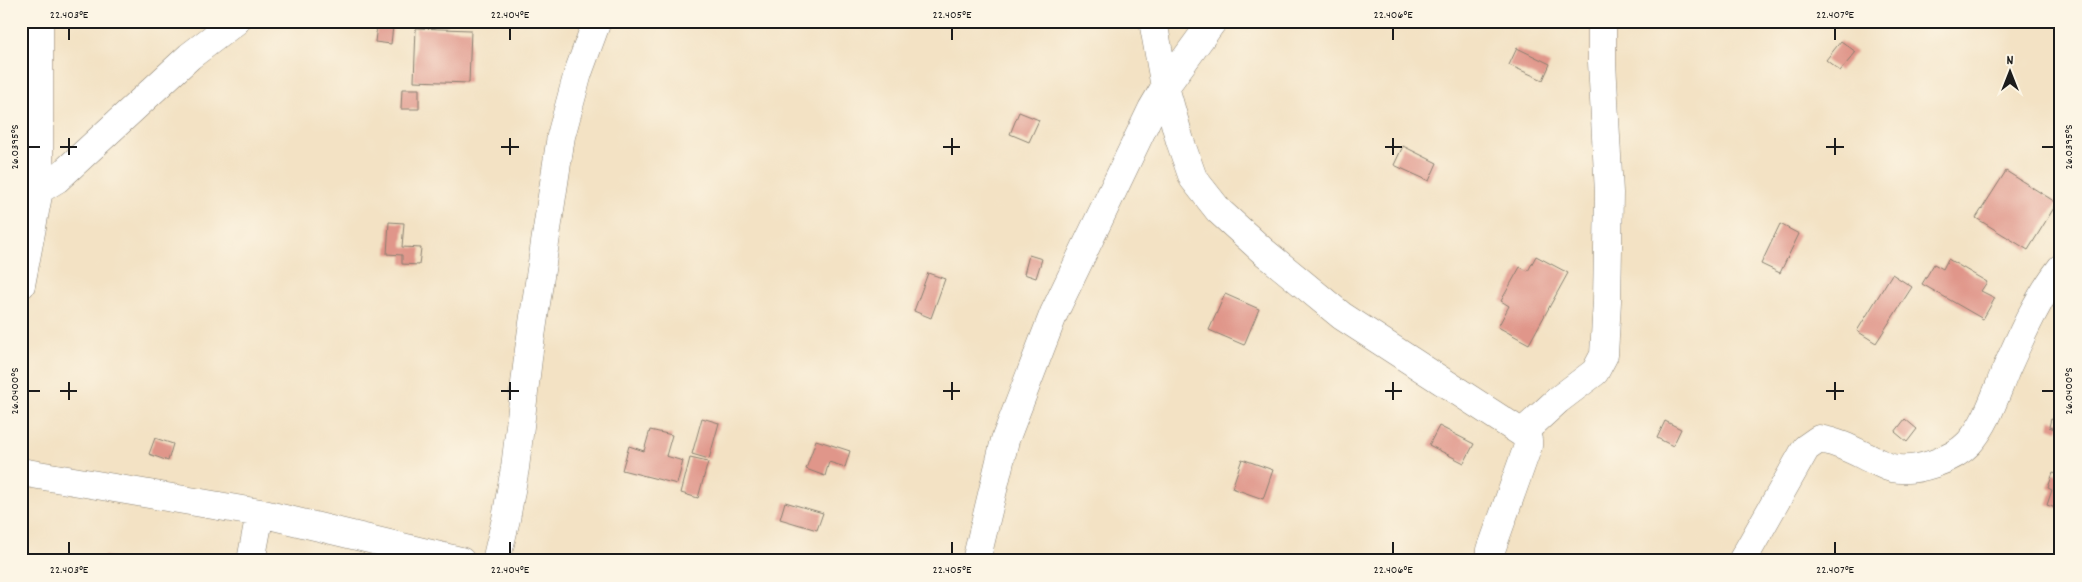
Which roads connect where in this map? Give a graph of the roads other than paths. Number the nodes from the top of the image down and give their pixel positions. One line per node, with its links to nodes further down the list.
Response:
1 (39, 21): 8 (street)
2 (236, 21): 8 (street)
3 (597, 21): 16 (street)
4 (1153, 21): 7 (street)
5 (1213, 21): 7 (street)
6 (1602, 21): 11 (street)
7 (1164, 87): 11 (street); 17 (street)
8 (30, 191): 10 (street)
9 (2061, 268): 19 (street)
10 (21, 286)
11 (1522, 433): 18 (street)
12 (21, 472): 13 (street)
13 (260, 513): 14 (street); 15 (street)
14 (250, 561)
15 (461, 561)
16 (496, 561)
17 (976, 561)
18 (1491, 561)
19 (1742, 561)

